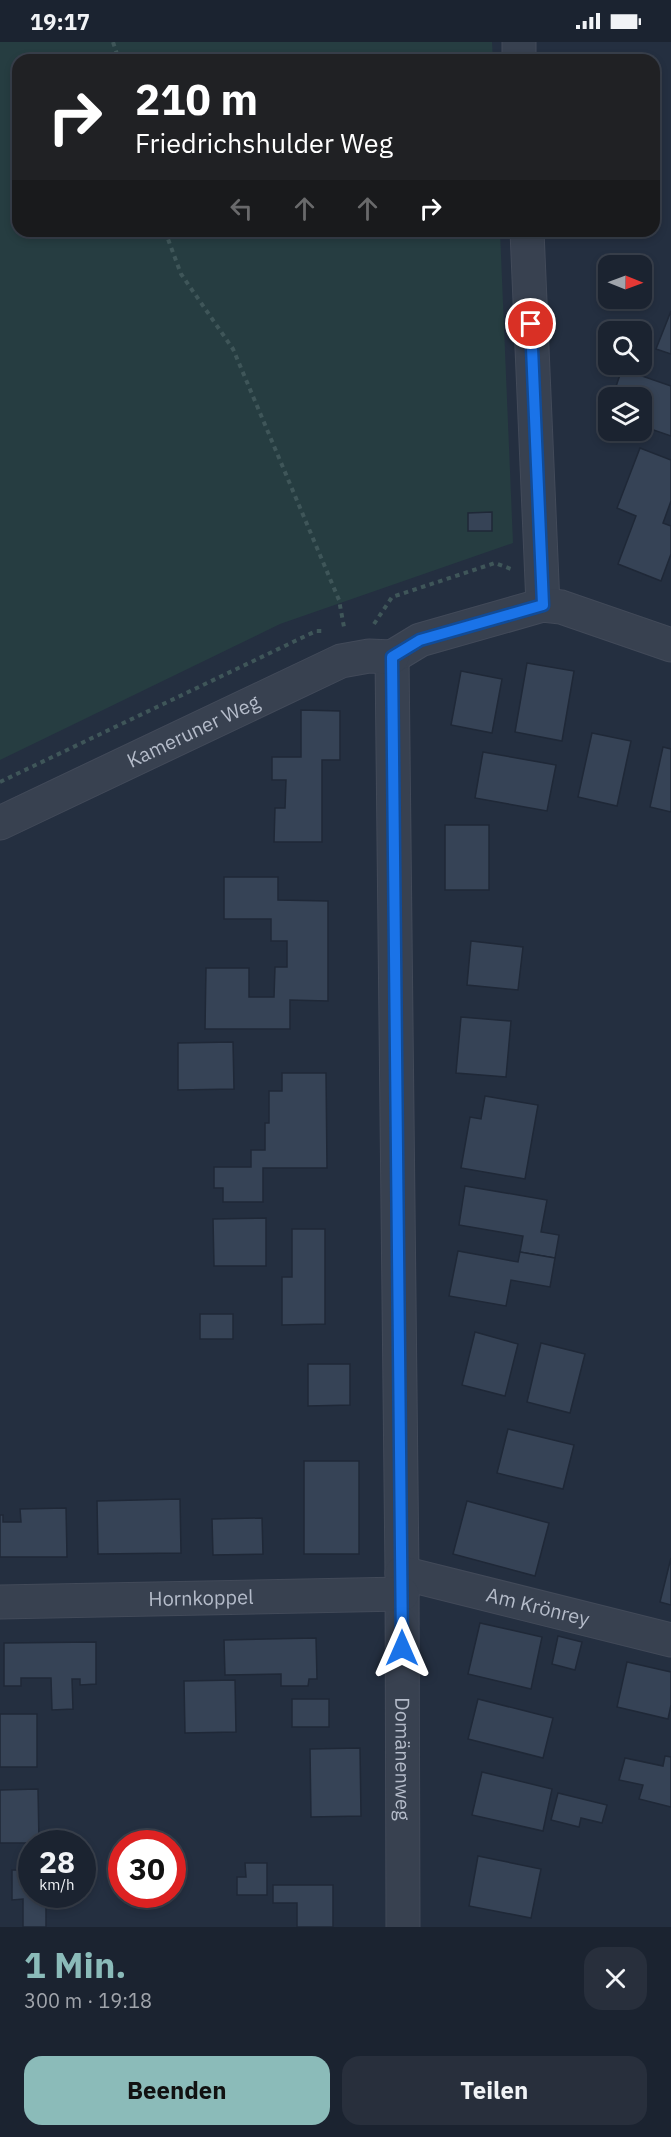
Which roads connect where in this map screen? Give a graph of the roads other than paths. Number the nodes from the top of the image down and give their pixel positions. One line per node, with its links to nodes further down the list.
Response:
1 (527, 237): 2 (street)
2 (543, 605): 3 (street); 4 (street)
3 (671, 645)
4 (392, 657): 5 (street, Kameruner Weg); 6 (street, Domänenweg)
5 (0, 823)
6 (402, 1584): 7 (street, Hornkoppel); 8 (street, Am Krönrey); 9 (street, Domänenweg)
7 (0, 1602)
8 (671, 1640)
9 (402, 1927)

